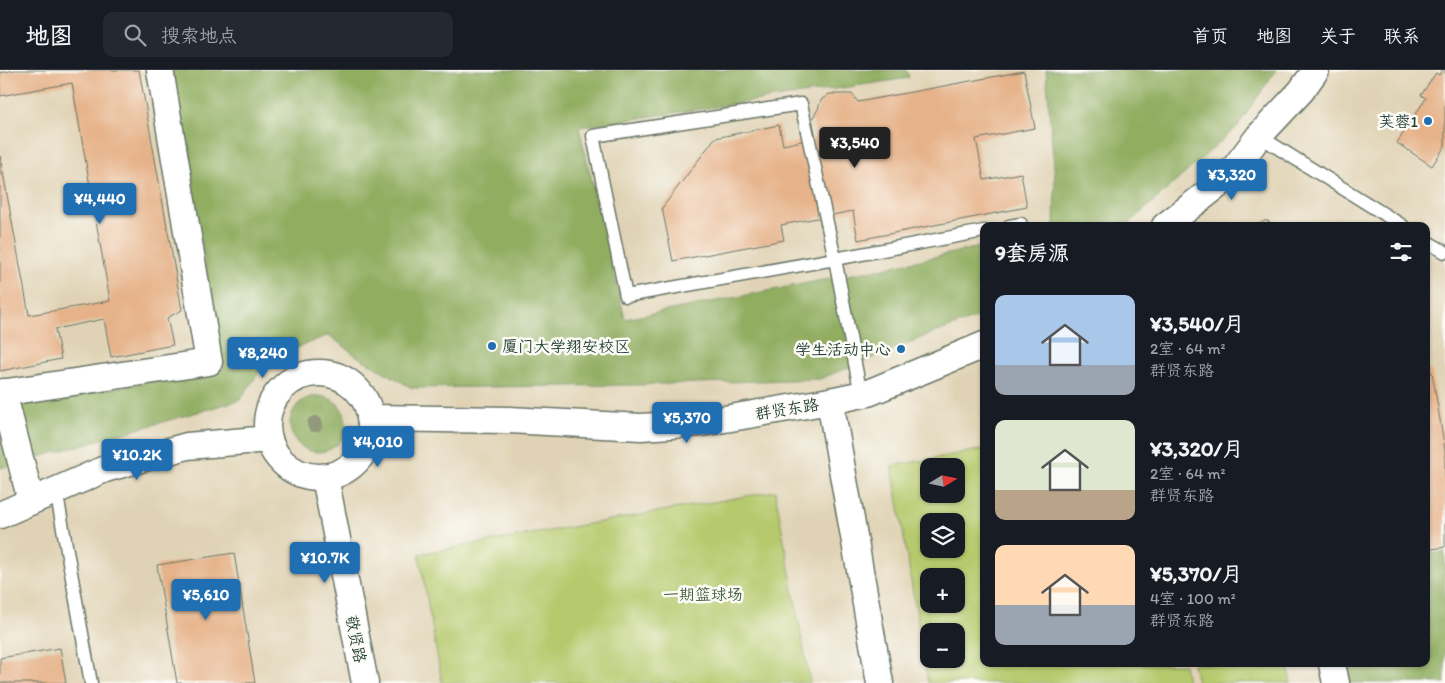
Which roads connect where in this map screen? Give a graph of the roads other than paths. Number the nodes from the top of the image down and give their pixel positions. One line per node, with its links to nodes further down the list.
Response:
1 (160, 70): 11 (street)
2 (1316, 70): 3 (street)
3 (1259, 136): 4 (street); 5 (lane)
4 (1170, 222)
5 (1397, 222)
6 (980, 232): 9 (lane)
7 (1430, 243): 8 (lane)
8 (1445, 252)
9 (836, 259): 9 (lane); 12 (lane)
10 (980, 347): 12 (street, 群贤东路)
11 (2, 393): 18 (street)
12 (860, 394): 13 (street, 群贤东路)
13 (830, 401): 14 (street, 群贤东路); 23 (street)
14 (370, 418): 15 (street); 16 (street)
15 (269, 439): 16 (street); 17 (street)
16 (325, 477): 22 (street, 敬贤路)
17 (56, 490): 18 (street); 21 (lane)
18 (31, 501): 19 (street)
19 (0, 515)
20 (1333, 667): 24 (street)
21 (91, 683)
22 (365, 683)
23 (880, 683)
24 (1336, 683)

